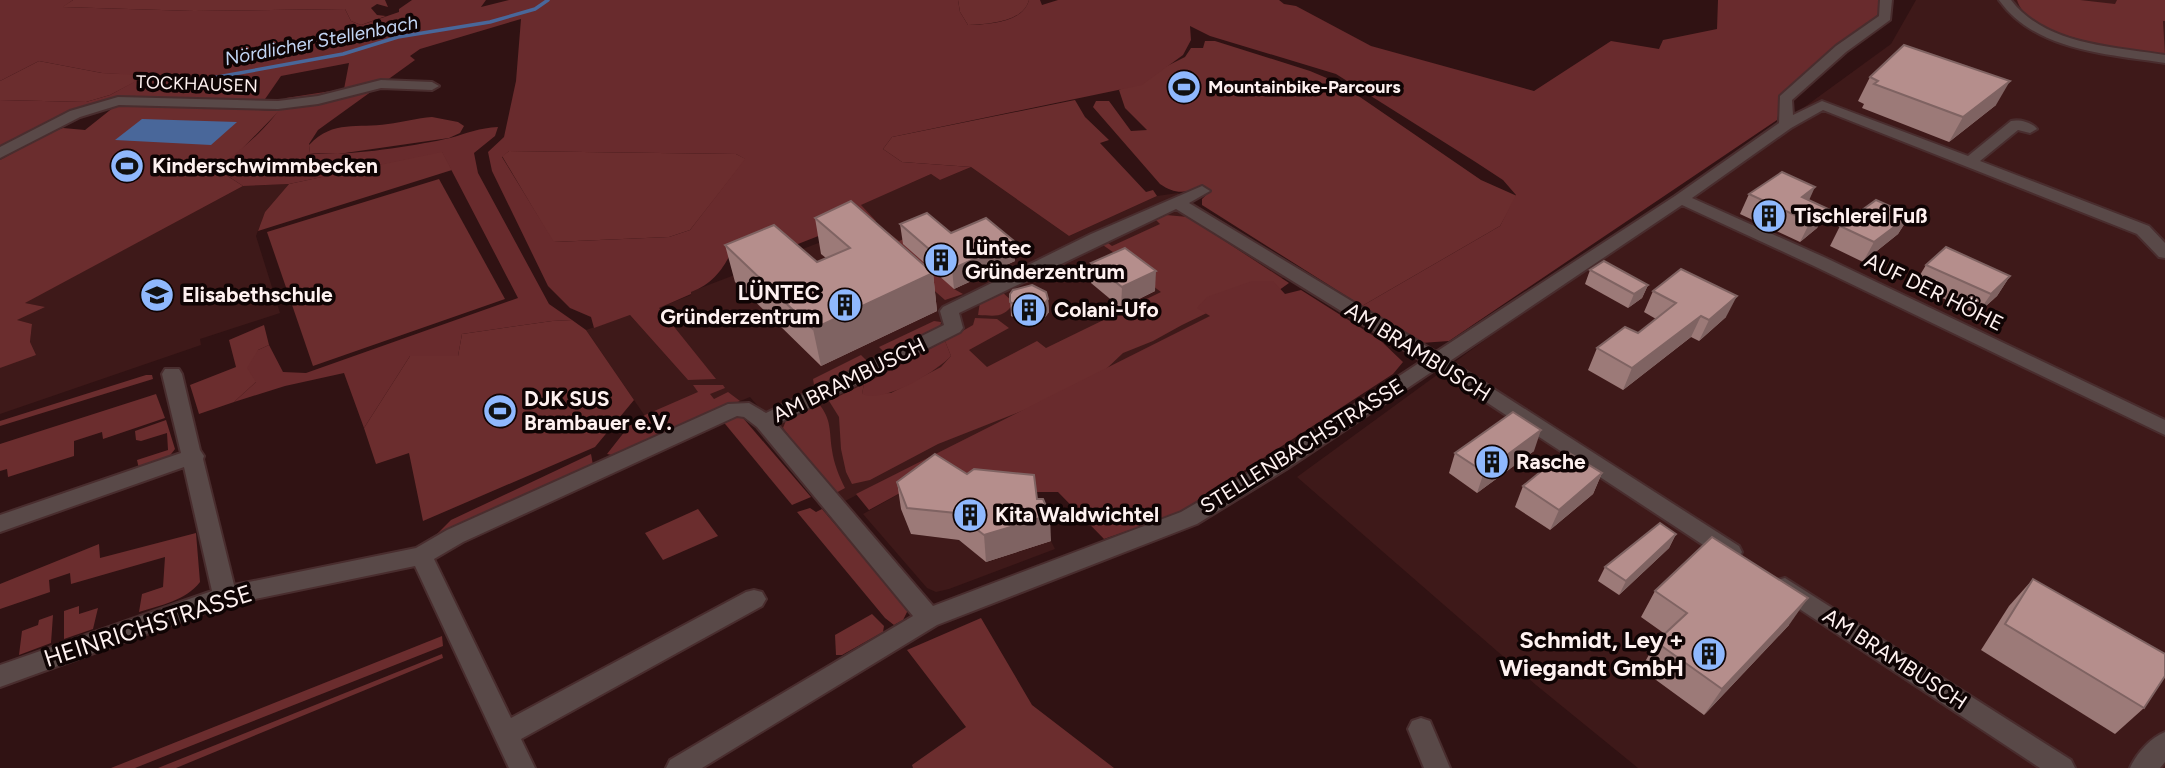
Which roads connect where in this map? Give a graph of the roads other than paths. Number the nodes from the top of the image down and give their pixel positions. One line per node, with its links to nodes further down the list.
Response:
1 (1886, 0): 5 (street)
2 (2005, 0): 3 (street)
3 (2165, 59)
4 (432, 86): 6 (street, TOCKHAUSEN)
5 (1786, 125): 9 (street, STELLENBACHSTRASSE); 11 (street, STELLENBACHSTRASSE)
6 (47, 128): 8 (street)
7 (2030, 129): 9 (street)
8 (0, 153)
9 (1969, 163): 13 (street, STELLENBACHSTRASSE)
10 (1202, 191): 12 (street)
11 (1681, 199): 16 (street, STELLENBACHSTRASSE); 19 (street, AUF DER HÖHE)
12 (1178, 202): 16 (street, AM BRAMBUSCH); 18 (street, AM BRAMBUSCH)
13 (2143, 230): 14 (street, STELLENBACHSTRASSE); 15 (street, STELLENBACHSTRASSE)
14 (2165, 239)
15 (2165, 253)
16 (1437, 361): 25 (street, STELLENBACHSTRASSE); 33 (street, AM BRAMBUSCH)
17 (172, 374): 20 (street)
18 (764, 422): 22 (street, HEINRICHSTRASSE); 25 (street)
19 (2165, 428)
20 (194, 456): 21 (street); 23 (street)
21 (0, 524)
22 (421, 556): 23 (street, HEINRICHSTRASSE); 28 (street)
23 (225, 596): 26 (street, HEINRICHSTRASSE)
24 (754, 599): 28 (street)
25 (929, 618): 31 (street, STELLENBACHSTRASSE)
26 (0, 676)
27 (1420, 729): 32 (street)
28 (506, 734): 30 (street)
29 (2165, 744): 34 (street)
30 (522, 768)
31 (679, 768)
32 (1437, 768)
33 (2062, 768)
34 (2143, 768)

